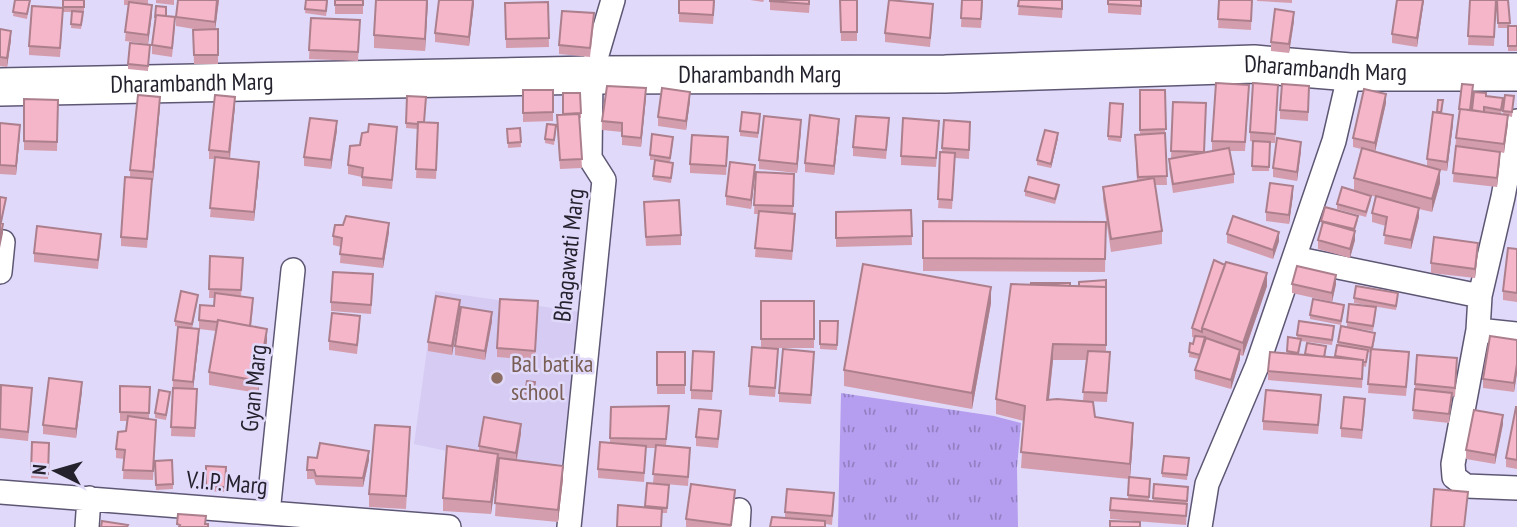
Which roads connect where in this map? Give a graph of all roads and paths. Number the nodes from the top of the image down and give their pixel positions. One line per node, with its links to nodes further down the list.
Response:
1 (613, 0): 4 (street, Bhagawati Marg)
2 (1350, 72): 3 (main road, Dharambandh Marg); 4 (main road, Dharambandh Marg); 9 (street)
3 (1517, 72)
4 (591, 75): 5 (main road, Dharambandh Marg); 21 (street, Bhagawati Marg)
5 (0, 87)
6 (1517, 121): 7 (street)
7 (1510, 197): 12 (street)
8 (3, 242): 11 (street)
9 (1294, 258): 12 (street); 22 (street)
10 (293, 270): 18 (street, Gyan Marg)
11 (0, 272)
12 (1480, 296): 13 (street)
13 (1478, 330): 14 (street); 15 (street)
14 (1517, 334)
15 (1517, 488)
16 (0, 492): 17 (street, V.I.P. Marg)
17 (89, 498): 18 (street, V.I.P. Marg); 19 (street)
18 (268, 513): 20 (street, V.I.P. Marg)
19 (87, 527)
20 (449, 527)
21 (569, 527)
22 (1200, 527)

